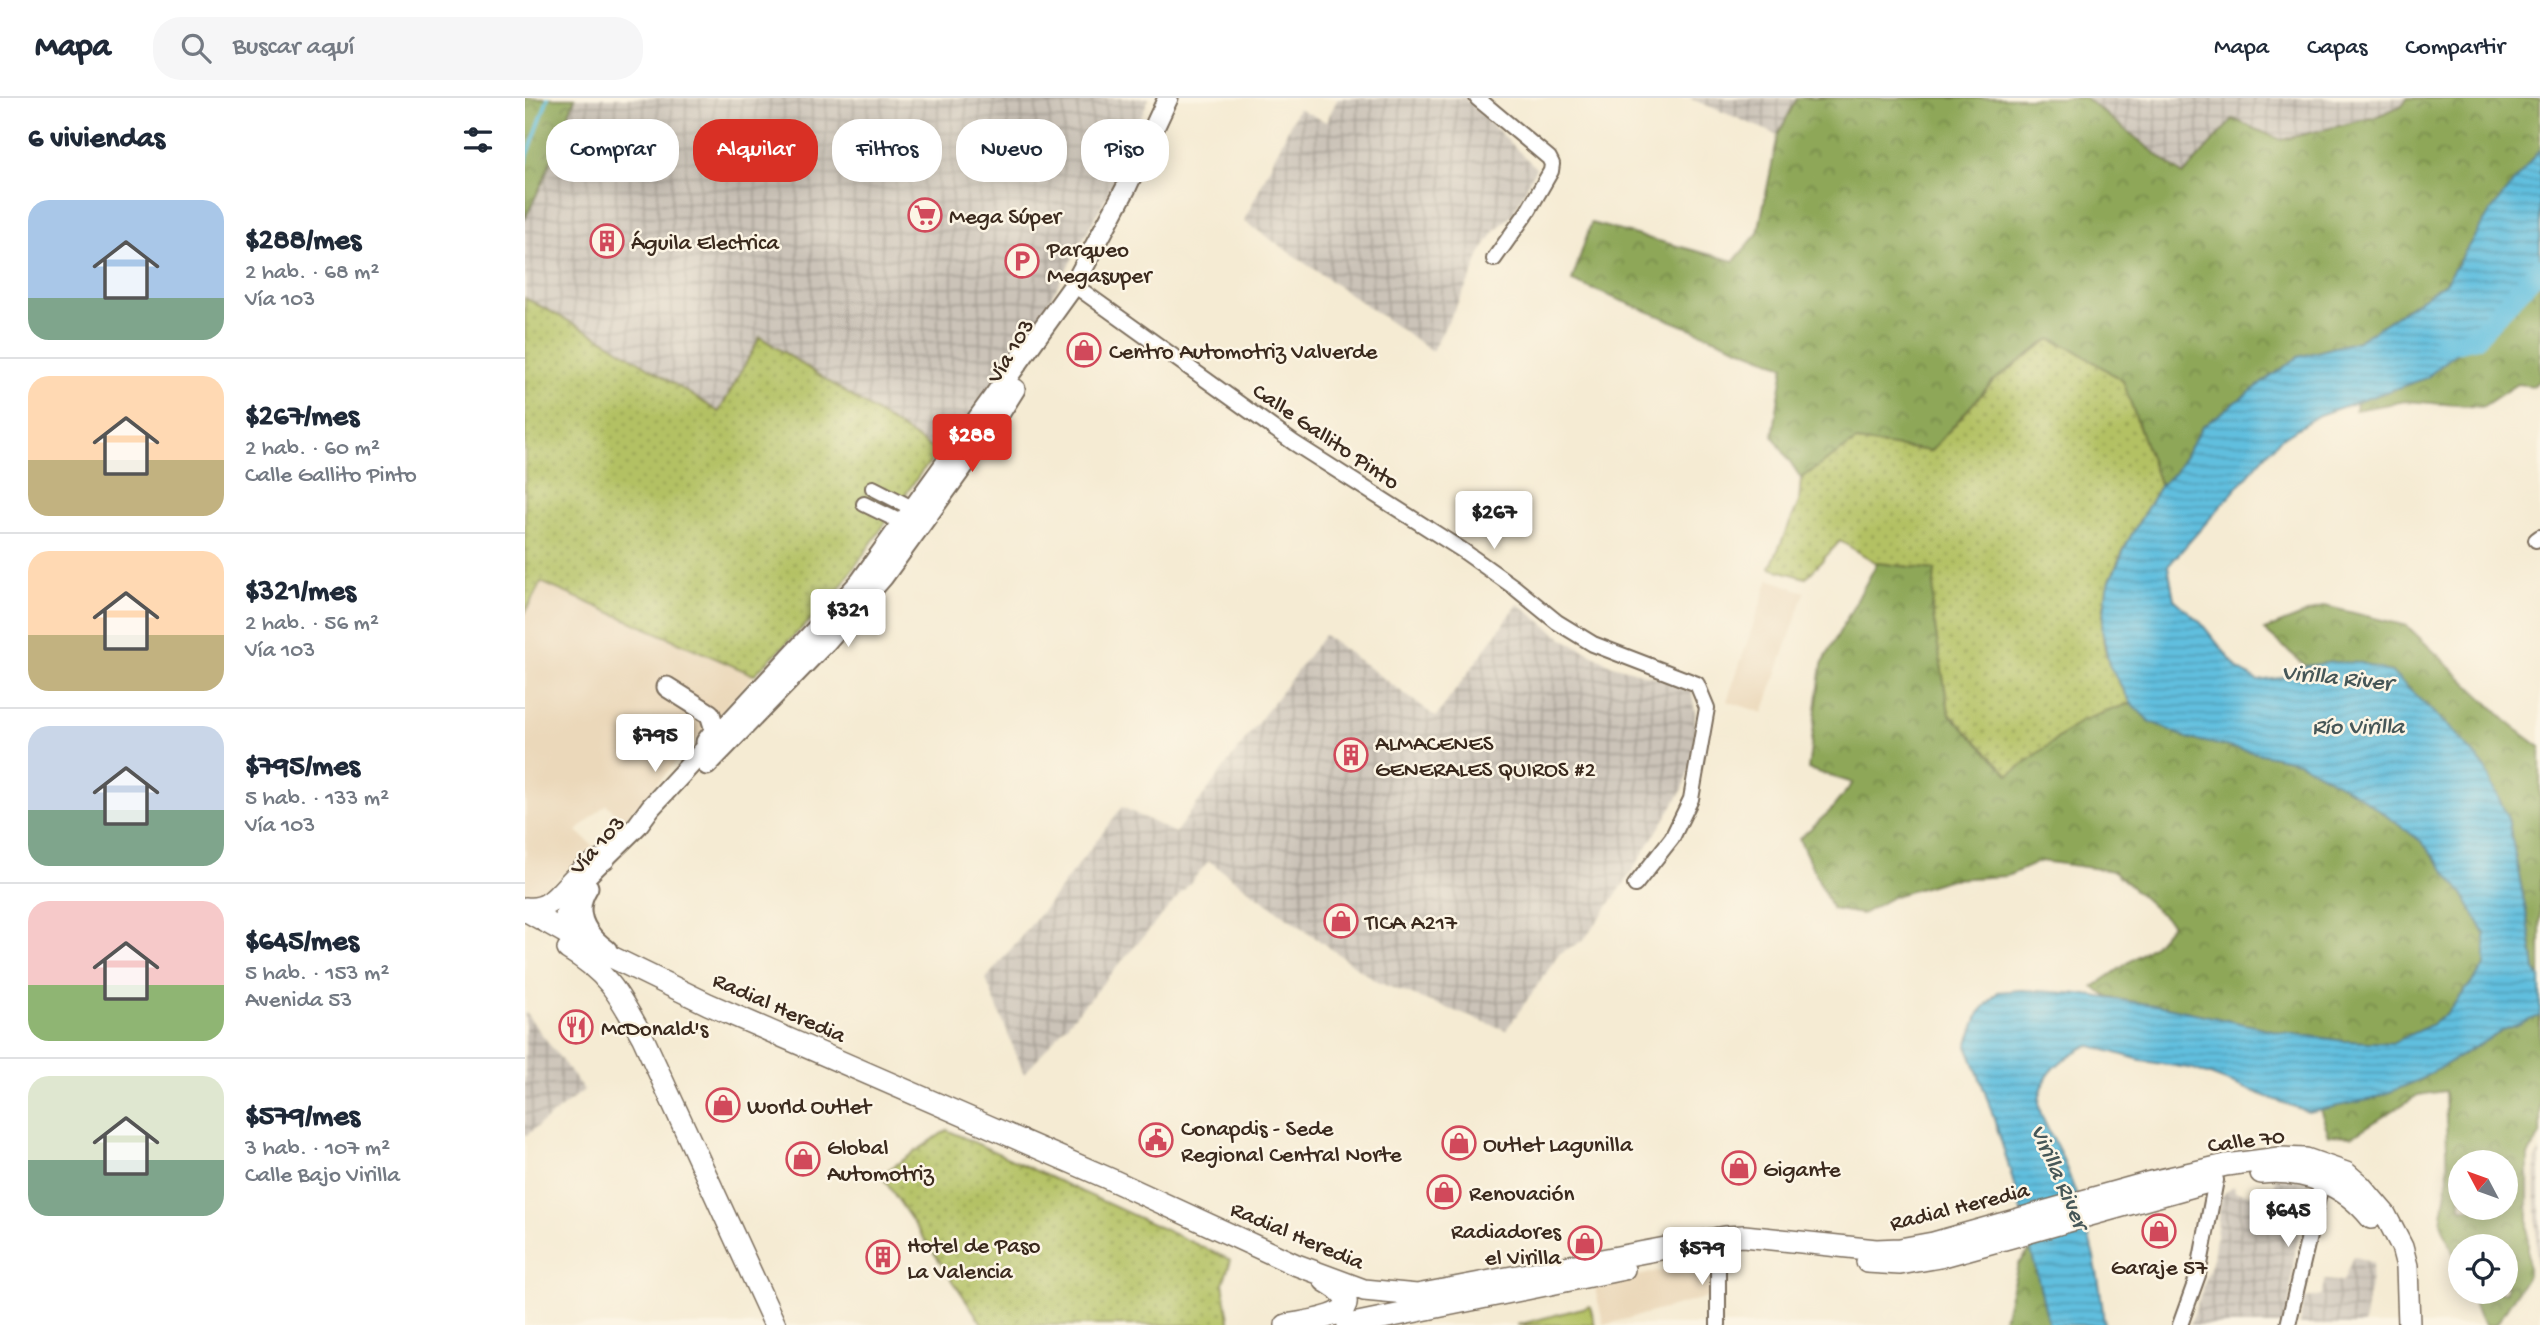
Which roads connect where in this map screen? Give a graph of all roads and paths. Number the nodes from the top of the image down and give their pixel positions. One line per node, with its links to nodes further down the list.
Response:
1 (1168, 98): 4 (main road, Vía 103)
2 (1477, 98): 3 (street)
3 (1494, 259)
4 (1074, 285): 5 (main road, Vía 103); 8 (main road, Vía 103); 15 (street, Calle Gallito Pinto)
5 (1022, 377): 8 (main road); 10 (main road, Vía 103)
6 (873, 488): 8 (street)
7 (864, 504): 8 (street)
8 (908, 517): 10 (main road); 11 (main road, Vía 103)
9 (667, 687): 13 (main road)
10 (767, 702): 11 (main road); 12 (main road, Vía 103)
11 (742, 713): 12 (main road); 13 (main road, Vía 103)
12 (730, 743): 20 (main road, Vía 103)
13 (651, 807): 14 (main road, Vía 103)
14 (604, 859): 16 (main road); 18 (main road, Vía 103)
15 (1635, 885)
16 (525, 909): 18 (main road, Radial Heredia)
17 (525, 924): 19 (main road)
18 (565, 933): 19 (main road); 20 (main road, Radial Heredia)
19 (584, 958): 21 (main road)
20 (641, 971): 22 (main road, Radial Heredia)
21 (619, 995): 22 (main road); 28 (main road)
22 (708, 1003): 27 (main road, Radial Heredia)
23 (2217, 1180): 24 (main road, Calle 70); 25 (main road, Calle 70); 32 (street)
24 (2322, 1181): 33 (street); 34 (main road, Calle 70)
25 (2150, 1191): 26 (main road, Radial Heredia); 35 (main road, Calle 70)
26 (1719, 1244): 27 (main road, Radial Heredia); 30 (main road, Radial Heredia); 31 (street)
27 (1294, 1264): 29 (main road)
28 (775, 1325)
29 (1286, 1325)
30 (1348, 1325)
31 (1719, 1325)
32 (2180, 1325)
33 (2288, 1325)
34 (2396, 1325)
35 (2409, 1325)

